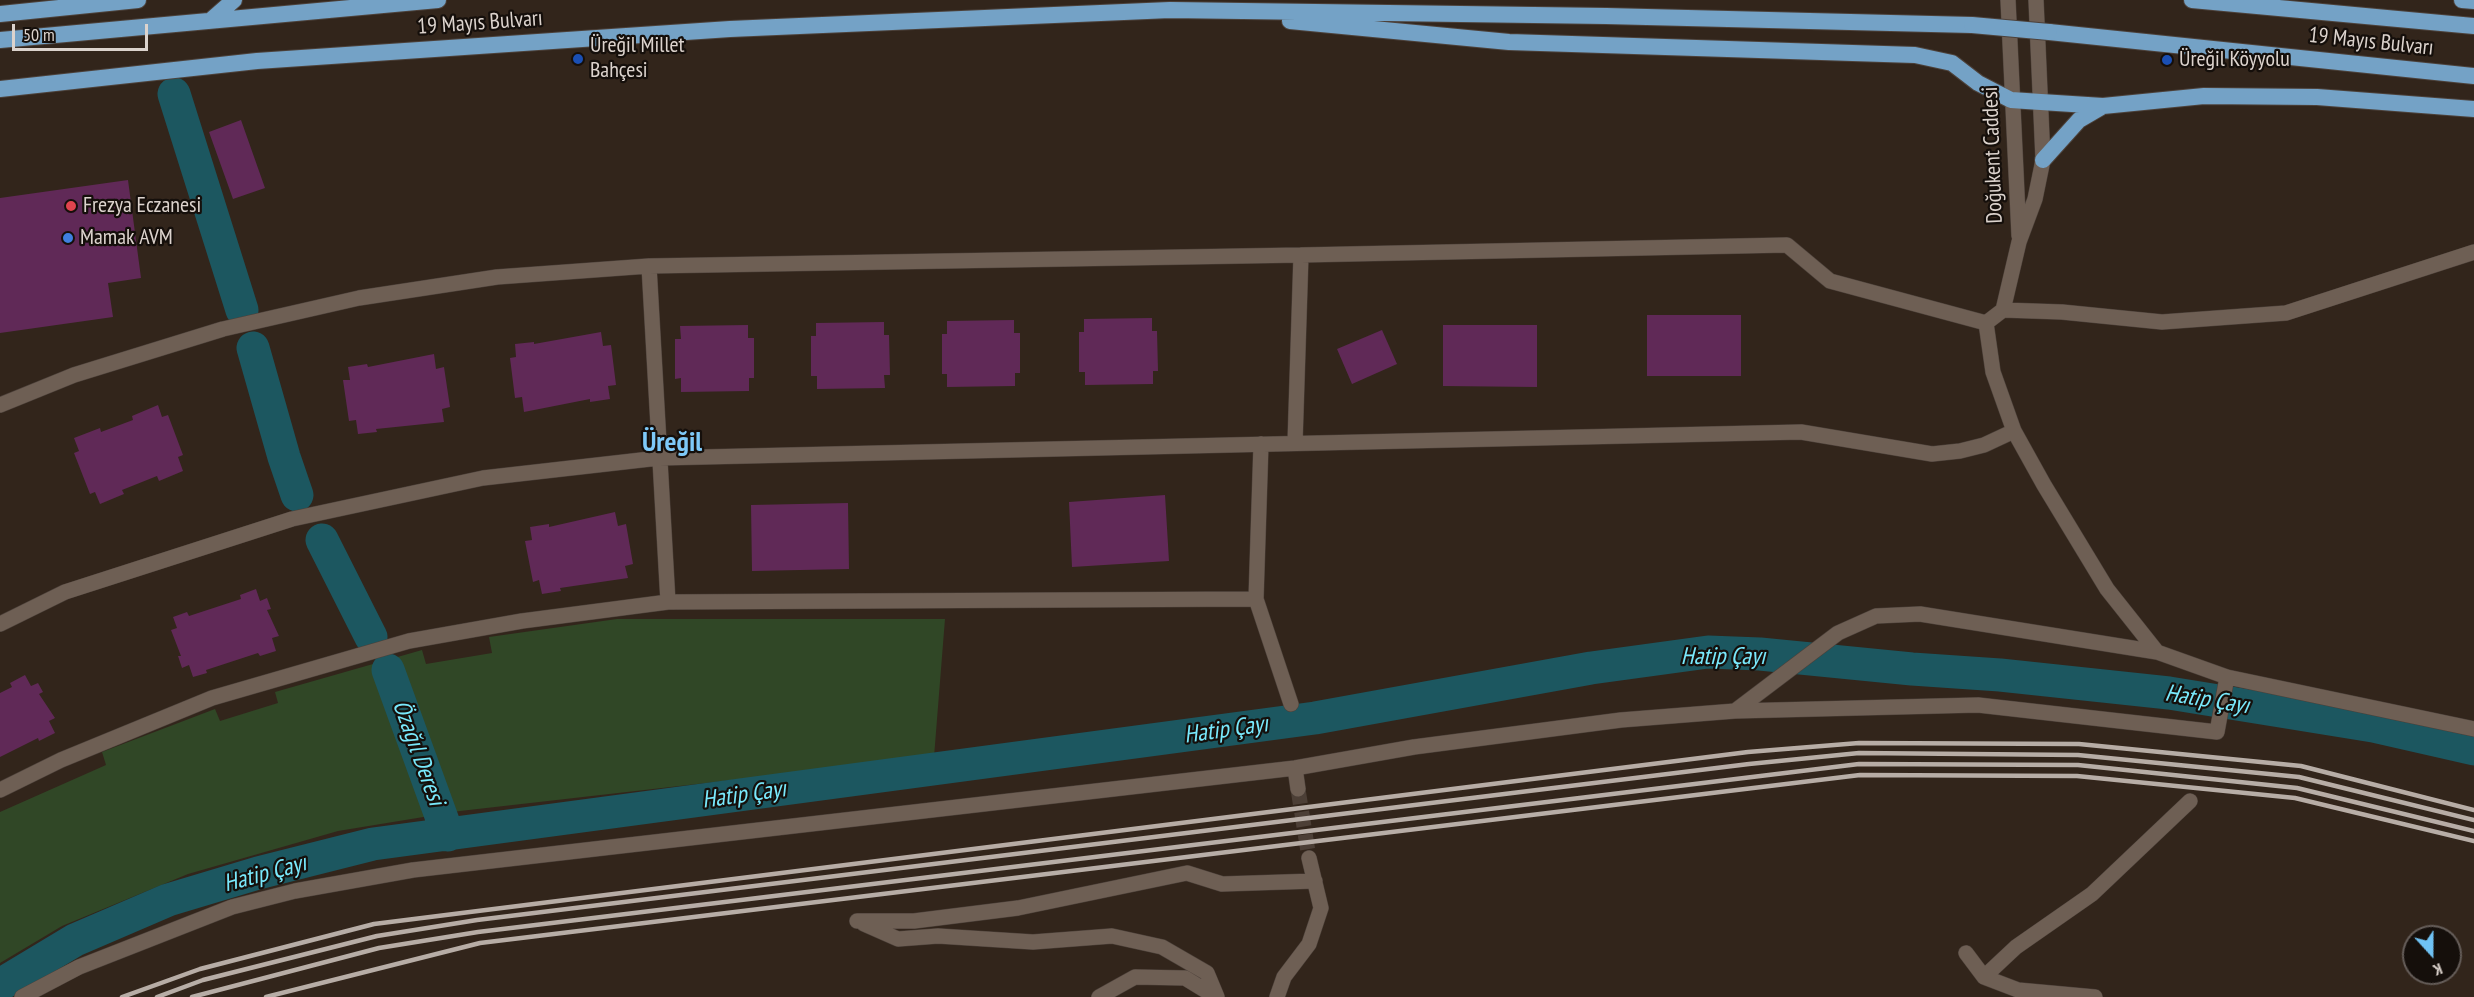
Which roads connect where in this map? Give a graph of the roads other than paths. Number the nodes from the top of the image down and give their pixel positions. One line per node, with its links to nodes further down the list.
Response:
1 (138, 0): 9 (highway)
2 (234, 0): 12 (highway)
3 (438, 0): 12 (highway, 19 Mayıs Bulvarı)
4 (2008, 0): 17 (street, Doğukent Caddesi)
5 (2036, 0): 18 (street, Doğukent Caddesi)
6 (2192, 0): 13 (highway, 19 Mayıs Bulvarı)
7 (2462, 0): 8 (highway)
8 (2474, 1)
9 (89, 2): 11 (highway)
10 (1170, 10): 15 (highway, 19 Mayıs Bulvarı, bridge); 16 (highway, 19 Mayıs Bulvarı); 17 (highway)
11 (0, 14)
12 (210, 21): 14 (highway, 19 Mayıs Bulvarı)
13 (2474, 26)
14 (0, 40)
15 (2474, 76)
16 (0, 89)
17 (2011, 100): 18 (highway); 22 (street, Doğukent Caddesi)
18 (2041, 102): 19 (highway); 21 (street, Doğukent Caddesi)
19 (2103, 106): 20 (highway); 21 (highway)
20 (2474, 109)
21 (2043, 160): 22 (street, Doğukent Caddesi)
22 (2019, 242): 26 (street)
23 (2474, 252): 26 (street)
24 (1301, 255): 25 (street); 27 (street); 30 (street)
25 (648, 266): 28 (street); 32 (street)
26 (2003, 310): 27 (street)
27 (1986, 323): 29 (street)
28 (0, 405)
29 (2014, 431): 30 (street); 36 (street)
30 (1295, 443): 31 (street)
31 (1261, 444): 32 (street); 33 (street)
32 (659, 458): 34 (street); 35 (street)
33 (1257, 599): 34 (street); 38 (street)
34 (668, 602): 43 (street)
35 (0, 624)
36 (2157, 652): 37 (street); 39 (street)
37 (2227, 677): 39 (street); 40 (street)
38 (1291, 704)
39 (1735, 711): 41 (street)
40 (2474, 729)
41 (1295, 768): 42 (street); 49 (street)
42 (1298, 789)
43 (0, 790)
44 (2190, 801): 48 (street)
45 (1309, 858): 46 (street)
46 (1315, 881): 51 (street); 52 (street)
47 (1966, 953): 48 (street)
48 (1984, 977): 53 (street)
49 (22, 997)
50 (1099, 997): 51 (street)
51 (1216, 997)
52 (1277, 997)
53 (2095, 997)

